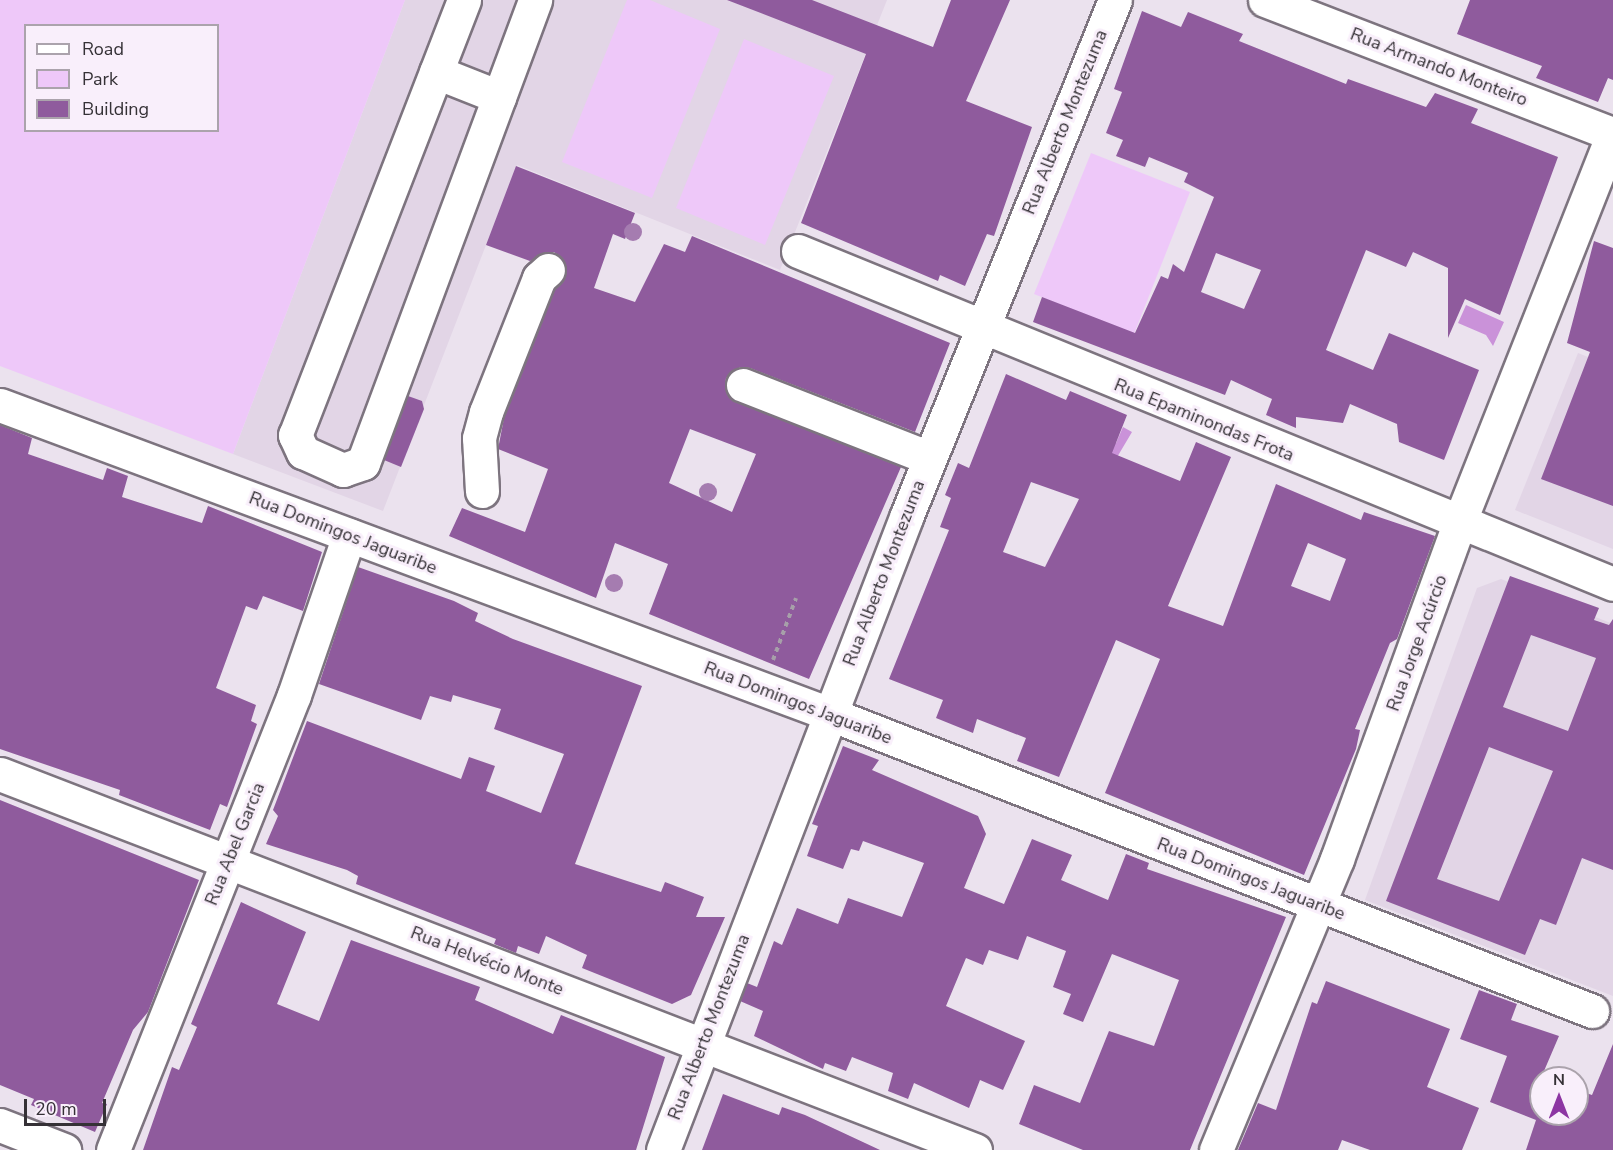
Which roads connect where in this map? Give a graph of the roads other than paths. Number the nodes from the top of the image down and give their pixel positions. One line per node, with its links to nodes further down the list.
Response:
1 (464, 0): 5 (street)
2 (535, 0): 6 (street)
3 (1115, 0): 10 (street, Rua Alberto Montezuma)
4 (1265, 0): 7 (street, Rua Armando Monteiro)
5 (436, 72): 6 (street); 6 (street)
6 (499, 97)
7 (1613, 135): 15 (street, Rua Jorge Acúrcio)
8 (798, 251): 10 (street, Rua Epaminondas Frota)
9 (548, 270): 14 (street)
10 (980, 329): 13 (street, Rua Alberto Montezuma); 15 (street, Rua Epaminondas Frota)
11 (743, 385): 13 (street)
12 (0, 405): 16 (street, Rua Domingos Jaguaribe)
13 (929, 458): 18 (street, Rua Alberto Montezuma)
14 (482, 491)
15 (1459, 523): 17 (street, Rua Epaminondas Frota); 21 (street, Rua Jorge Acúrcio)
16 (349, 535): 18 (street, Rua Domingos Jaguaribe); 20 (street, Rua Abel Garcia)
17 (1613, 584)
18 (830, 714): 21 (street, Rua Domingos Jaguaribe); 23 (street, Rua Alberto Montezuma)
19 (0, 774): 20 (street, Rua Helvécio Monte)
20 (229, 861): 23 (street, Rua Helvécio Monte); 26 (street, Rua Abel Garcia)
21 (1318, 906): 22 (street, Rua Domingos Jaguaribe); 29 (street, Rua Jorge Acúrcio)
22 (1592, 1011)
23 (702, 1044): 27 (street, Rua Alberto Montezuma); 28 (street, Rua Helvécio Monte)
24 (0, 1125): 25 (street)
25 (63, 1150)
26 (113, 1150)
27 (663, 1150)
28 (975, 1150)
29 (1216, 1150)

